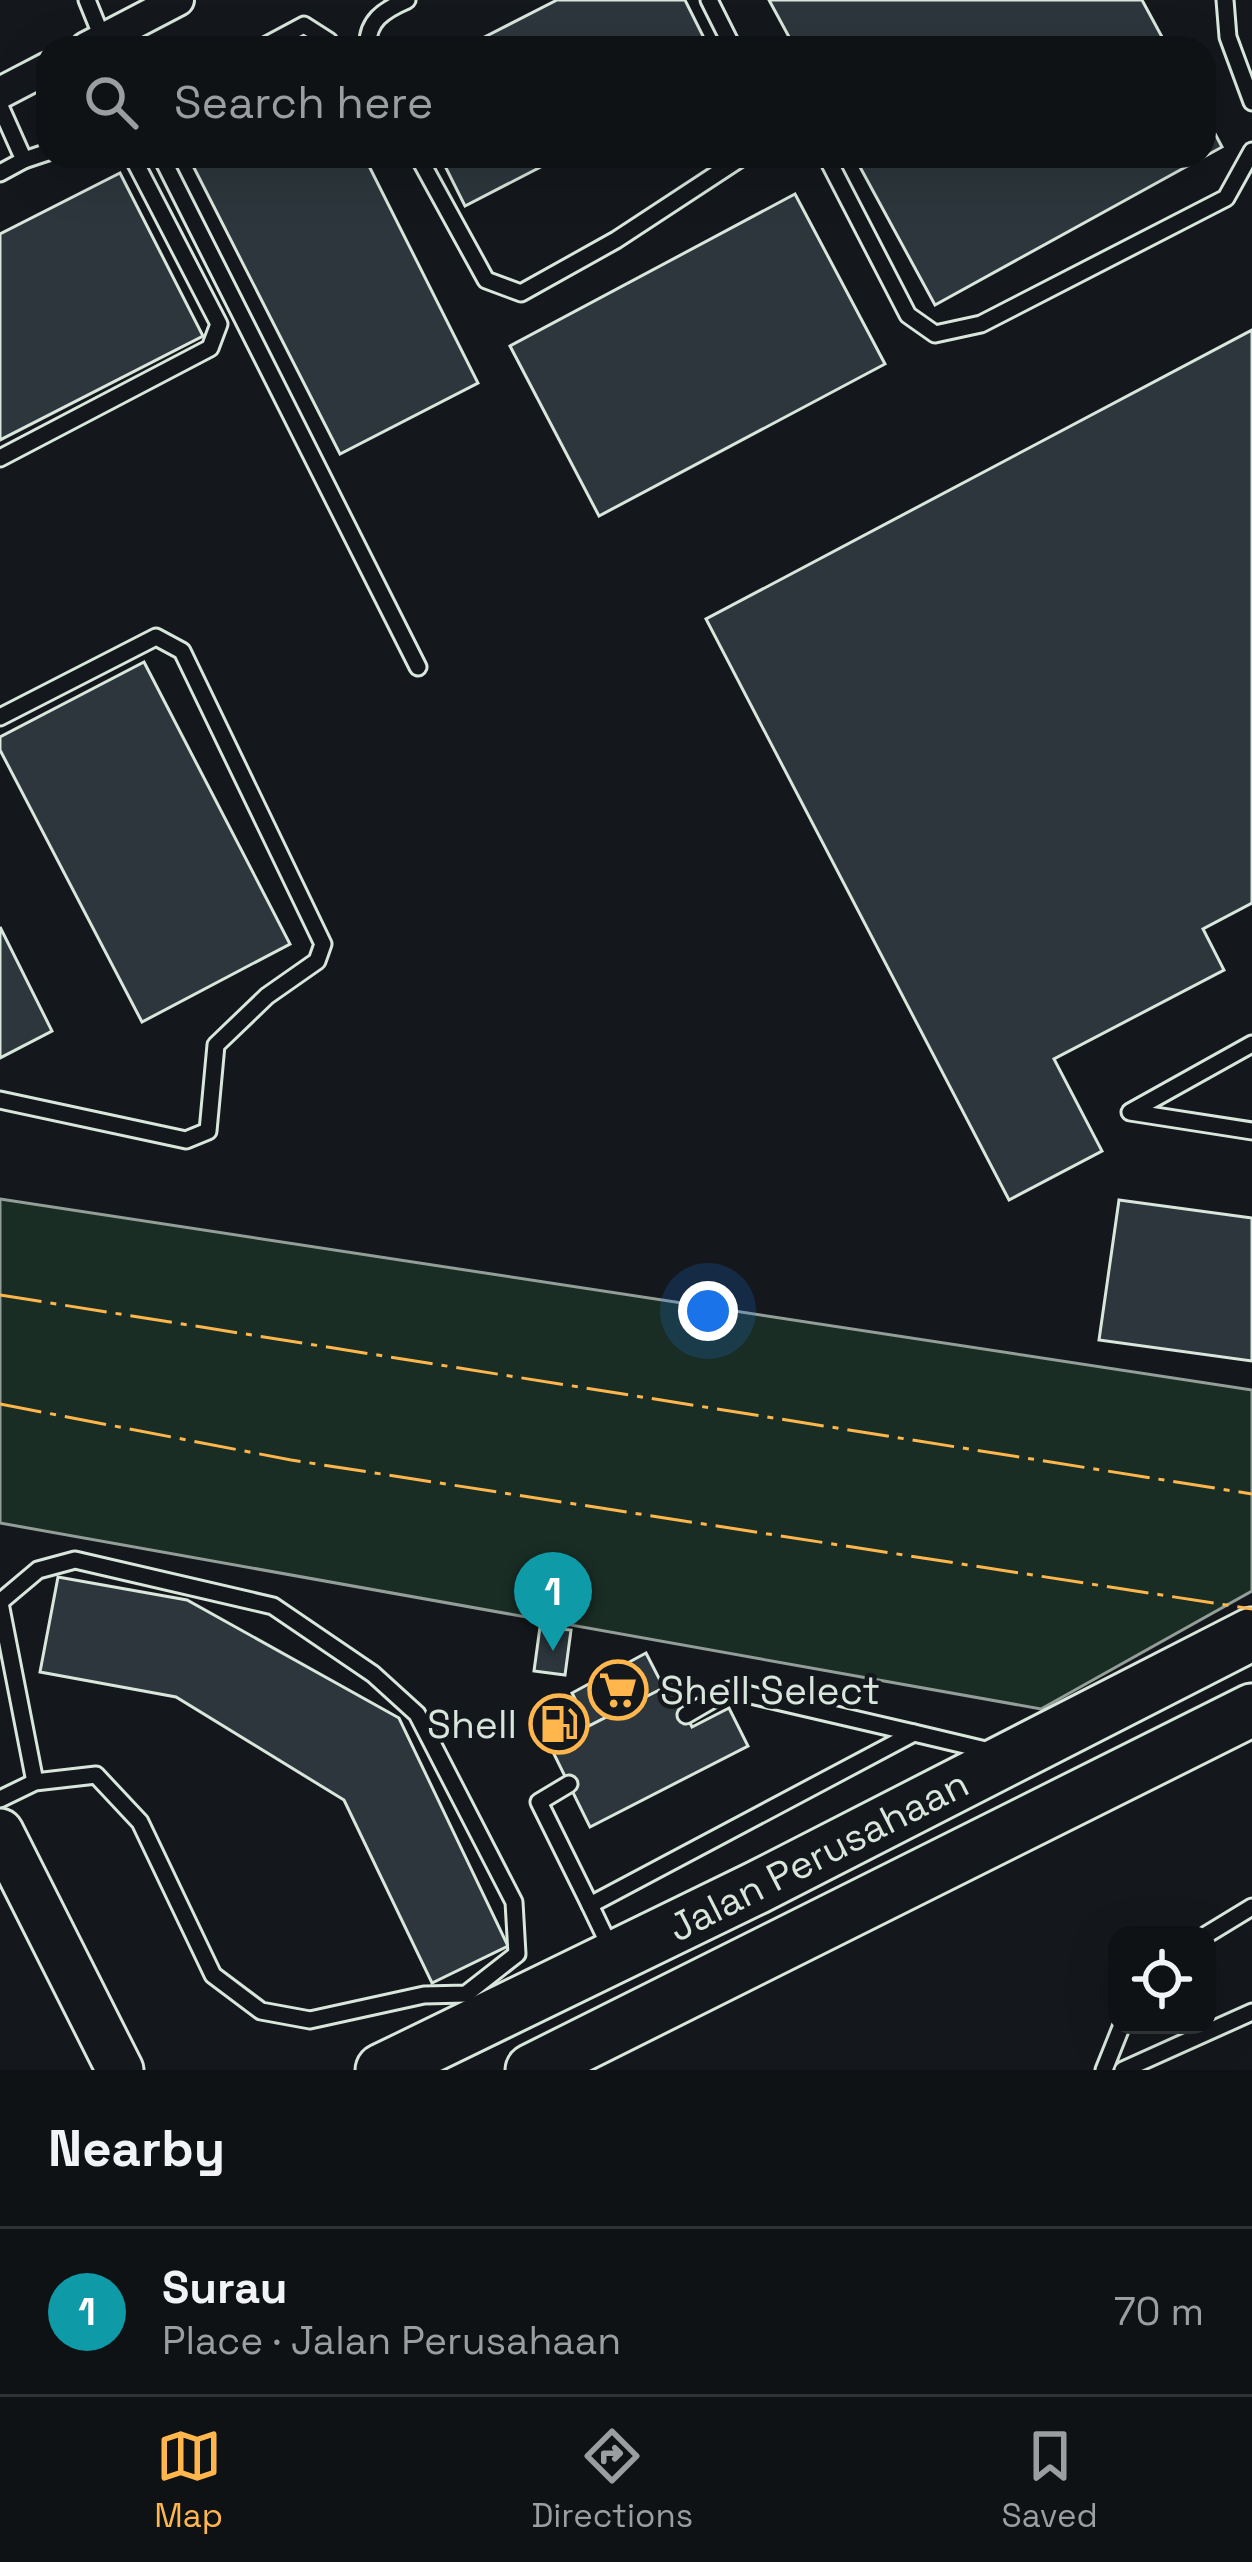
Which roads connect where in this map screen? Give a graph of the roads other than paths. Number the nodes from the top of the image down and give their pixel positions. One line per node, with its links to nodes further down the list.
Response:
1 (87, 0): 6 (lane)
2 (178, 0): 7 (street)
3 (407, 0): 10 (lane)
4 (709, 0): 11 (lane)
5 (1225, 0): 14 (lane)
6 (97, 36)
7 (115, 36)
8 (283, 36): 9 (lane)
9 (321, 36)
10 (368, 36)
11 (728, 36)
12 (36, 74): 13 (street)
13 (0, 93)
14 (1252, 102)
15 (0, 106): 18 (lane)
16 (1252, 151): 23 (lane)
17 (36, 156): 18 (lane)
18 (24, 160): 24 (lane)
19 (138, 168): 25 (lane)
20 (166, 168): 26 (lane)
21 (425, 168): 22 (lane)
22 (726, 168)
23 (832, 168)
24 (0, 173)
25 (0, 458)
26 (418, 668)
27 (0, 717): 29 (lane)
28 (1252, 1044): 30 (lane)
29 (0, 1100)
30 (1252, 1131)
31 (0, 1602): 37 (lane); 37 (lane)
32 (1252, 1634): 36 (main road, Jalan Perusahaan)
33 (1252, 1710): 49 (main road, Jalan Perusahaan)
34 (686, 1715): 35 (lane)
35 (914, 1733): 36 (lane); 41 (lane)
36 (1014, 1756): 44 (main road, Jalan Perusahaan)
37 (34, 1781): 39 (lane)
38 (569, 1784): 41 (lane)
39 (0, 1799)
40 (0, 1832): 47 (street)
41 (590, 1905): 44 (lane)
42 (1252, 1907): 43 (lane)
43 (1216, 1929)
44 (615, 1957): 48 (main road, Jalan Perusahaan)
45 (1252, 2012): 51 (lane)
46 (1118, 2034): 50 (lane)
47 (119, 2070)
48 (382, 2070)
49 (532, 2070)
50 (1104, 2070)
51 (1123, 2070)

